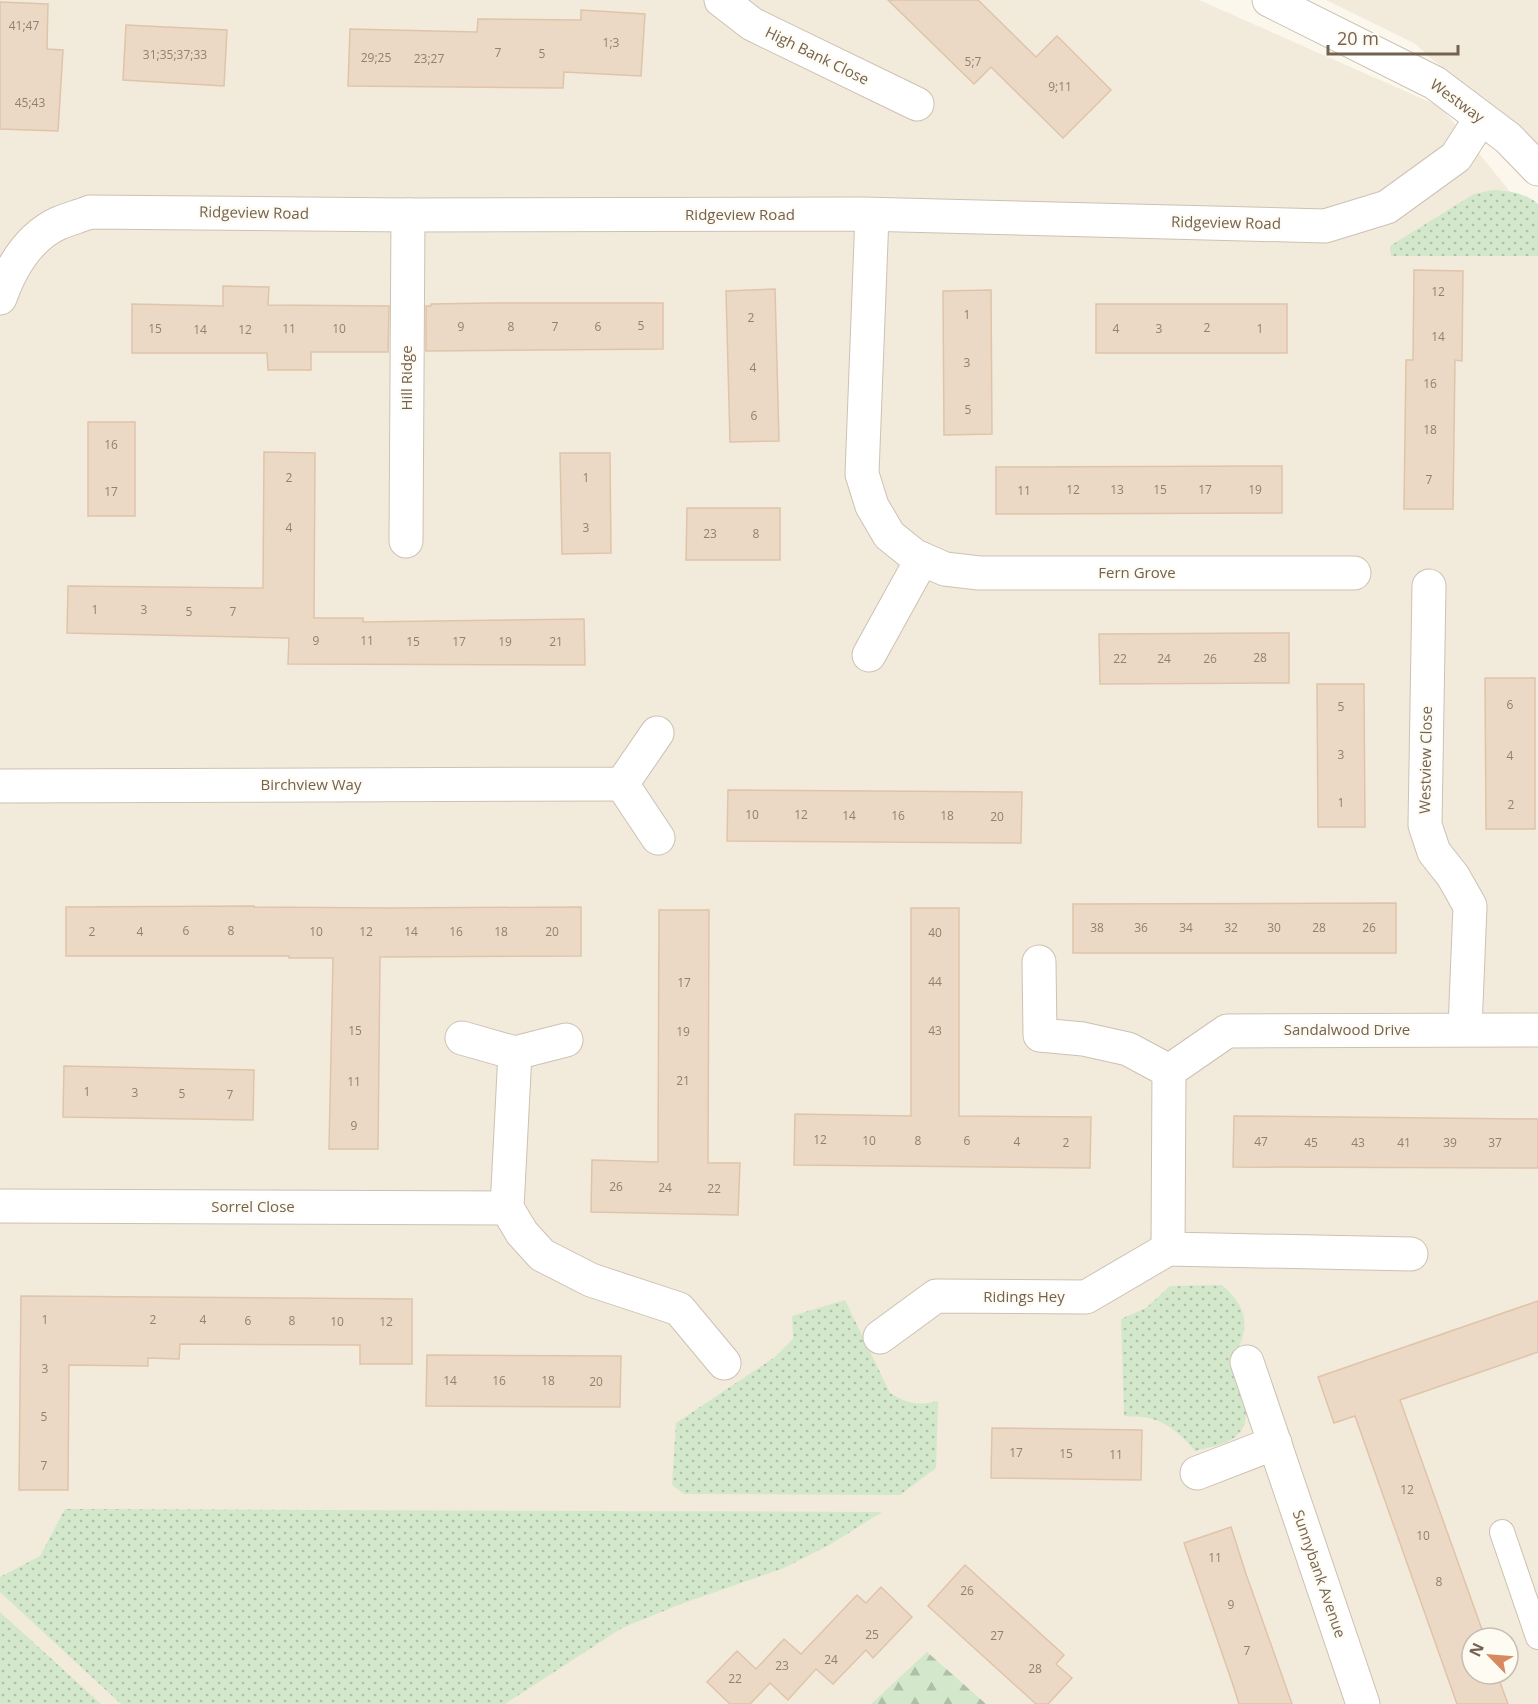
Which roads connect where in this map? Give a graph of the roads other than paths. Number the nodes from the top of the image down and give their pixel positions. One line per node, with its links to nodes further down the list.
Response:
1 (721, 0): 3 (street, High Bank Close)
2 (1269, 0): 4 (street, Westway)
3 (917, 104)
4 (1481, 118): 5 (street, Westway); 6 (street, Ridgeview Road)
5 (1538, 169)
6 (872, 215): 7 (street, Ridgeview Road); 10 (street, Fern Grove)
7 (408, 216): 8 (street, Ridgeview Road); 9 (street, Hill Ridge)
8 (0, 298)
9 (406, 542)
10 (922, 559): 11 (street, Fern Grove); 13 (street)
11 (1354, 573)
12 (1429, 586): 19 (street, Westview Close)
13 (869, 655)
14 (657, 733): 15 (street)
15 (622, 784): 16 (street, Birchview Way); 17 (street)
16 (0, 786)
17 (658, 838)
18 (1039, 962): 24 (street)
19 (1465, 1029): 20 (street, Sandalwood Drive); 24 (street, Sandalwood Drive)
20 (1538, 1030)
21 (462, 1038): 23 (street)
22 (566, 1040): 23 (street)
23 (515, 1053): 26 (street)
24 (1169, 1071): 27 (street)
25 (0, 1206): 26 (street, Sorrel Close)
26 (507, 1208): 31 (street)
27 (1168, 1249): 28 (street); 29 (street, Ridings Hey)
28 (1411, 1254)
29 (880, 1337)
30 (1247, 1362): 32 (street, Sunnybank Avenue)
31 (724, 1363)
32 (1275, 1443): 33 (street); 36 (street, Sunnybank Avenue)
33 (1197, 1473)
34 (1502, 1533): 35 (lane)
35 (1538, 1637)
36 (1363, 1704)

